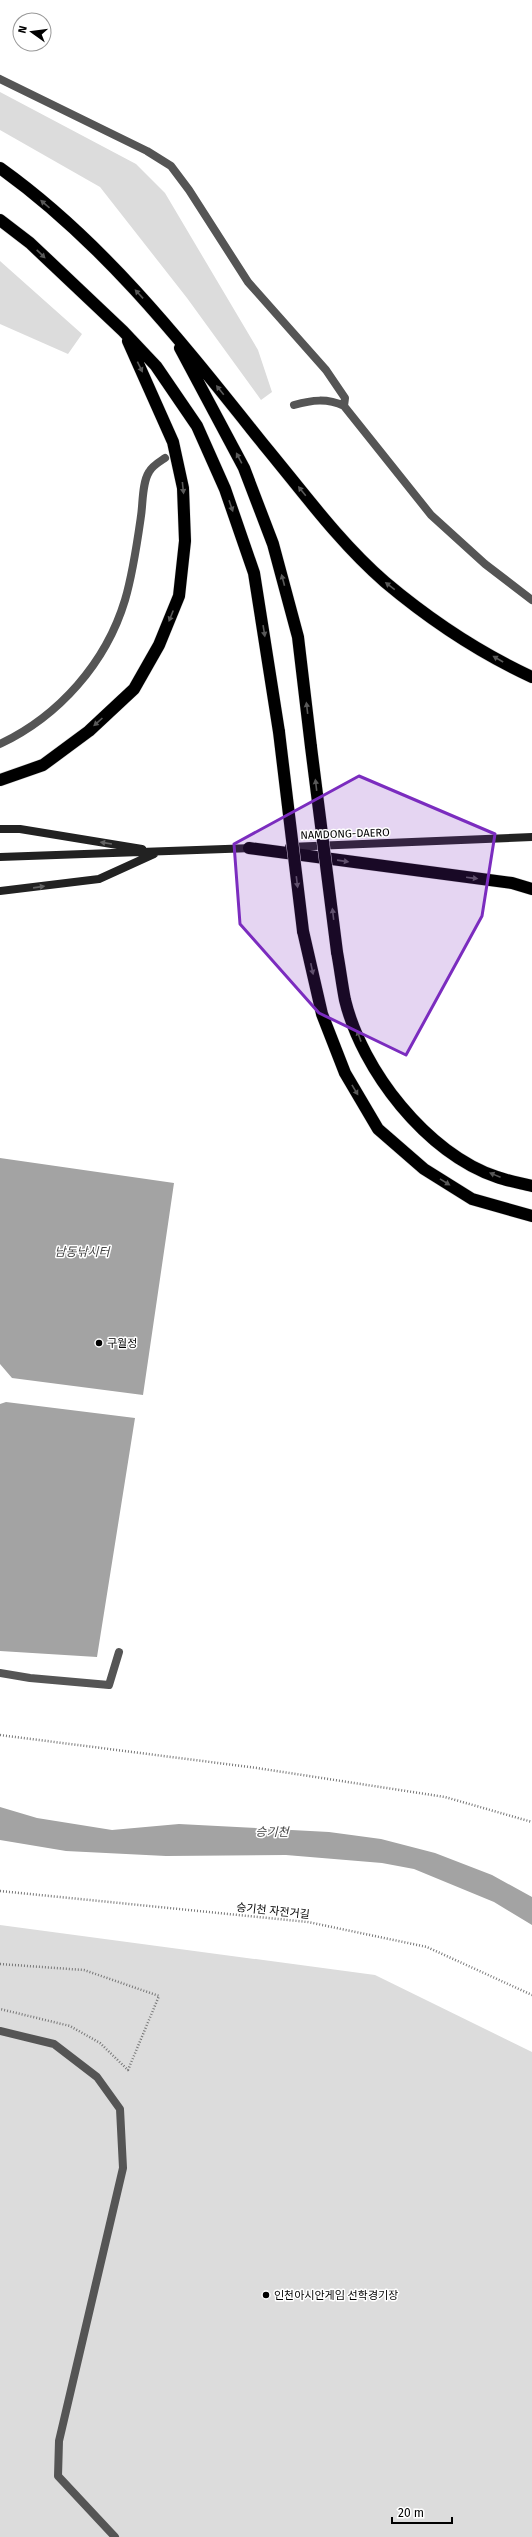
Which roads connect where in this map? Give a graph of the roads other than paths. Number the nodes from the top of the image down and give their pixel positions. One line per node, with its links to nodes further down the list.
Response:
1 (0, 79): 7 (street)
2 (0, 168): 4 (highway, one-way to 2)
3 (0, 220): 5 (highway, one-way to 5)
4 (166, 323): 10 (highway, one-way to 4); 20 (highway, one-way to 4, bridge)
5 (123, 331): 12 (highway, one-way to 12); 21 (highway, one-way to 21, bridge)
6 (294, 405): 7 (street)
7 (344, 406): 9 (street)
8 (165, 458): 11 (street)
9 (532, 600)
10 (532, 678)
11 (0, 744)
12 (0, 780)
13 (0, 829): 16 (main road, NAMDONG-DAERO, one-way to 13)
14 (532, 836): 15 (main road, NAMDONG-DAERO)
15 (248, 848): 16 (main road, NAMDONG-DAERO); 18 (highway, one-way to 18)
16 (159, 852): 17 (main road, NAMDONG-DAERO); 19 (main road, NAMDONG-DAERO, one-way to 16)
17 (0, 857)
18 (532, 889)
19 (0, 892)
20 (532, 1186)
21 (532, 1216)
22 (120, 1652): 23 (street)
23 (0, 1673)
24 (0, 2031): 25 (street)
25 (115, 2537)

